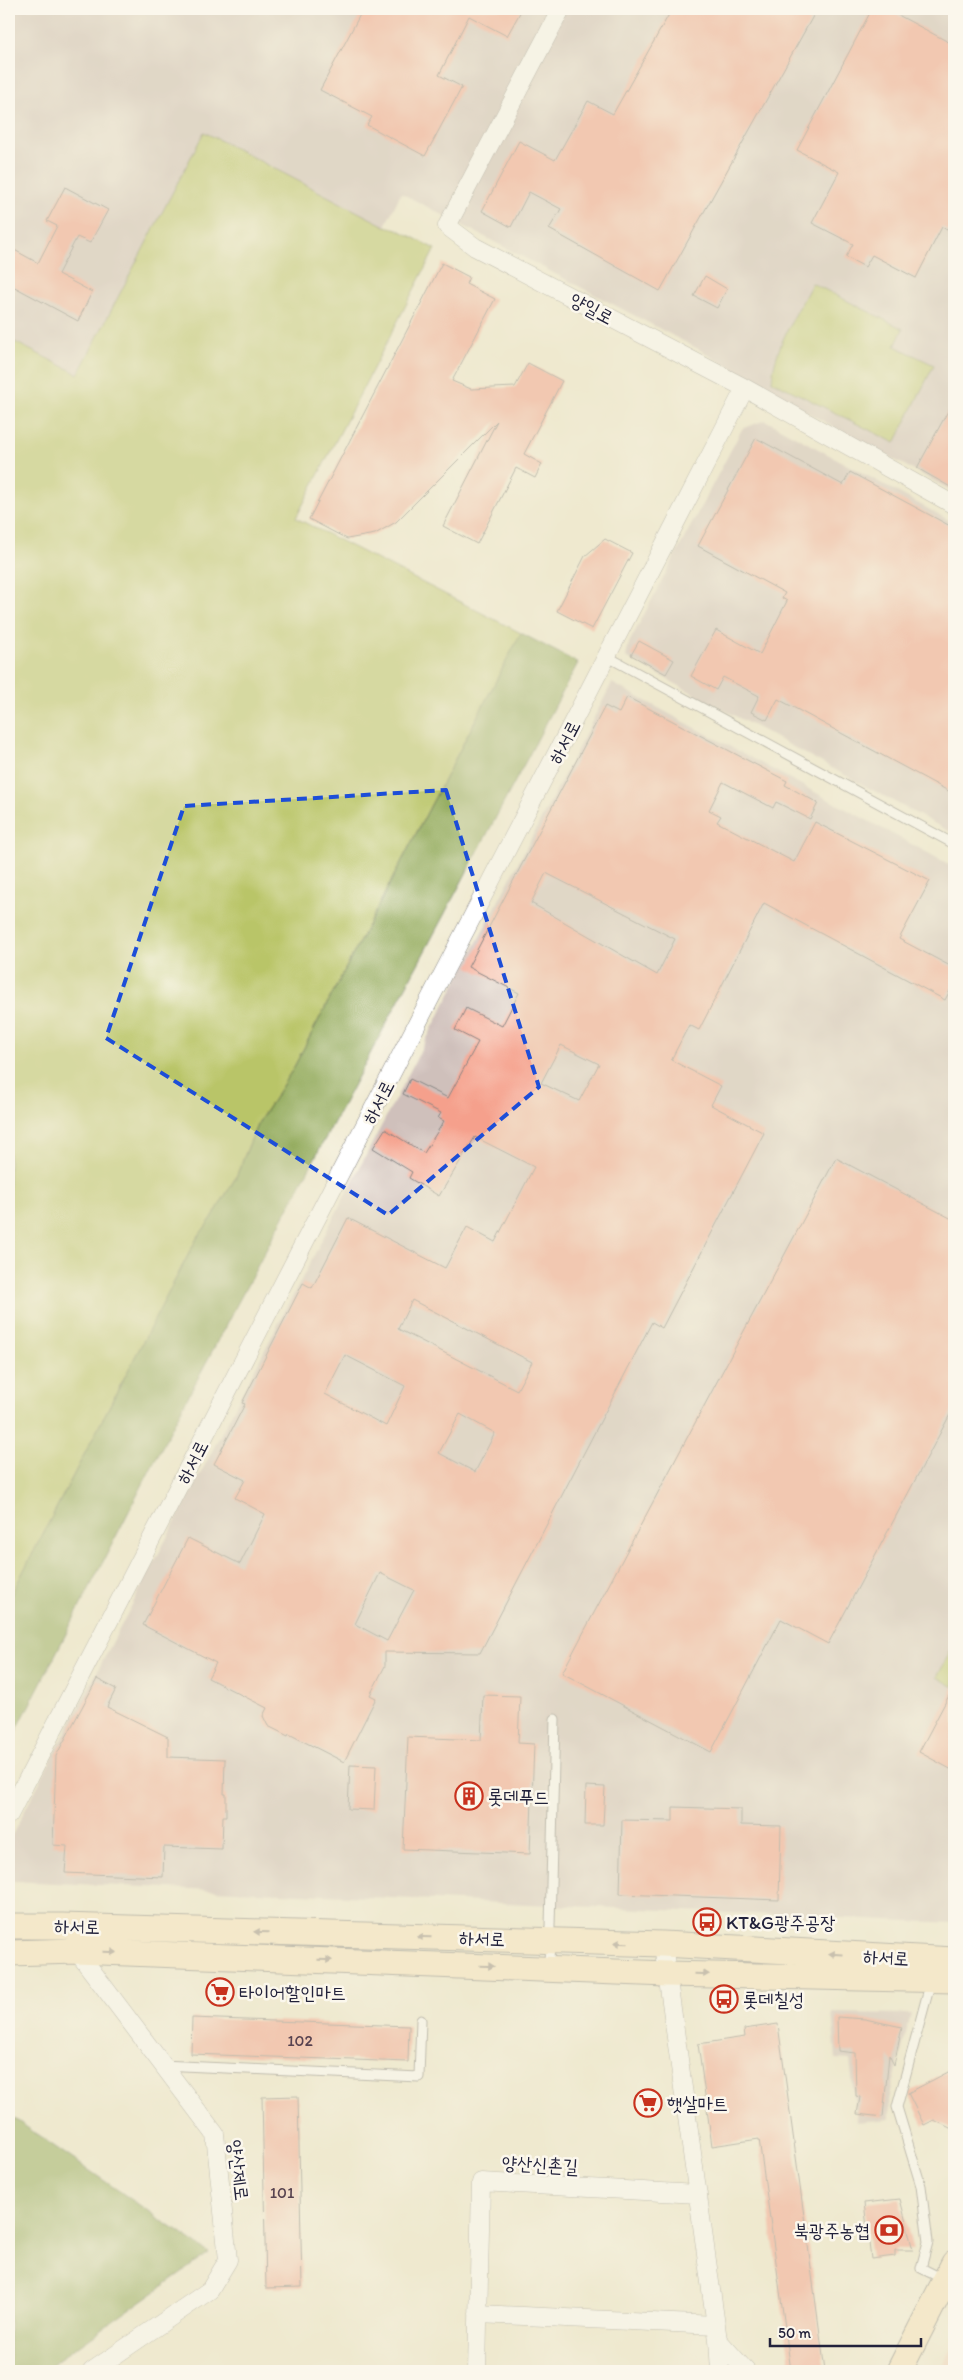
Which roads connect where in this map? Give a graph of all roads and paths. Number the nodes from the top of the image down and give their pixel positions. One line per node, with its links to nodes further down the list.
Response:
1 (561, 9): 2 (street, 양일로)
2 (746, 388): 3 (street, 양일로); 4 (street, 하서로)
3 (954, 505)
4 (608, 658): 5 (lane); 7 (street, 하서로)
5 (954, 844)
6 (555, 1719): 10 (lane)
7 (9, 1815)
8 (9, 1926): 9 (main road, 하서로)
9 (62, 1926): 10 (main road, 하서로, one-way to 9); 12 (street, 양산제로)
10 (550, 1940): 11 (main road, 하서로, one-way to 10); 15 (lane)
11 (663, 1944): 14 (main road, 하서로, one-way to 11); 16 (street)
12 (76, 1951): 13 (main road, 하서로); 15 (main road, 하서로, one-way to 15); 19 (street, 양산제로)
13 (9, 1953)
14 (954, 1960)
15 (549, 1969): 16 (main road, 하서로)
16 (667, 1974): 17 (main road, 하서로, one-way to 17); 20 (street)
17 (943, 1980): 21 (lane)
18 (421, 2020): 19 (lane)
19 (162, 2065): 24 (street, 양산제로)
20 (698, 2194): 22 (street, 양산신촌길); 23 (street)
21 (951, 2276): 28 (main road)
22 (478, 2314): 23 (street); 25 (street, 양산신촌길)
23 (717, 2333): 26 (street); 27 (street)
24 (92, 2371)
25 (477, 2371)
26 (720, 2371)
27 (746, 2371)
28 (899, 2371)

